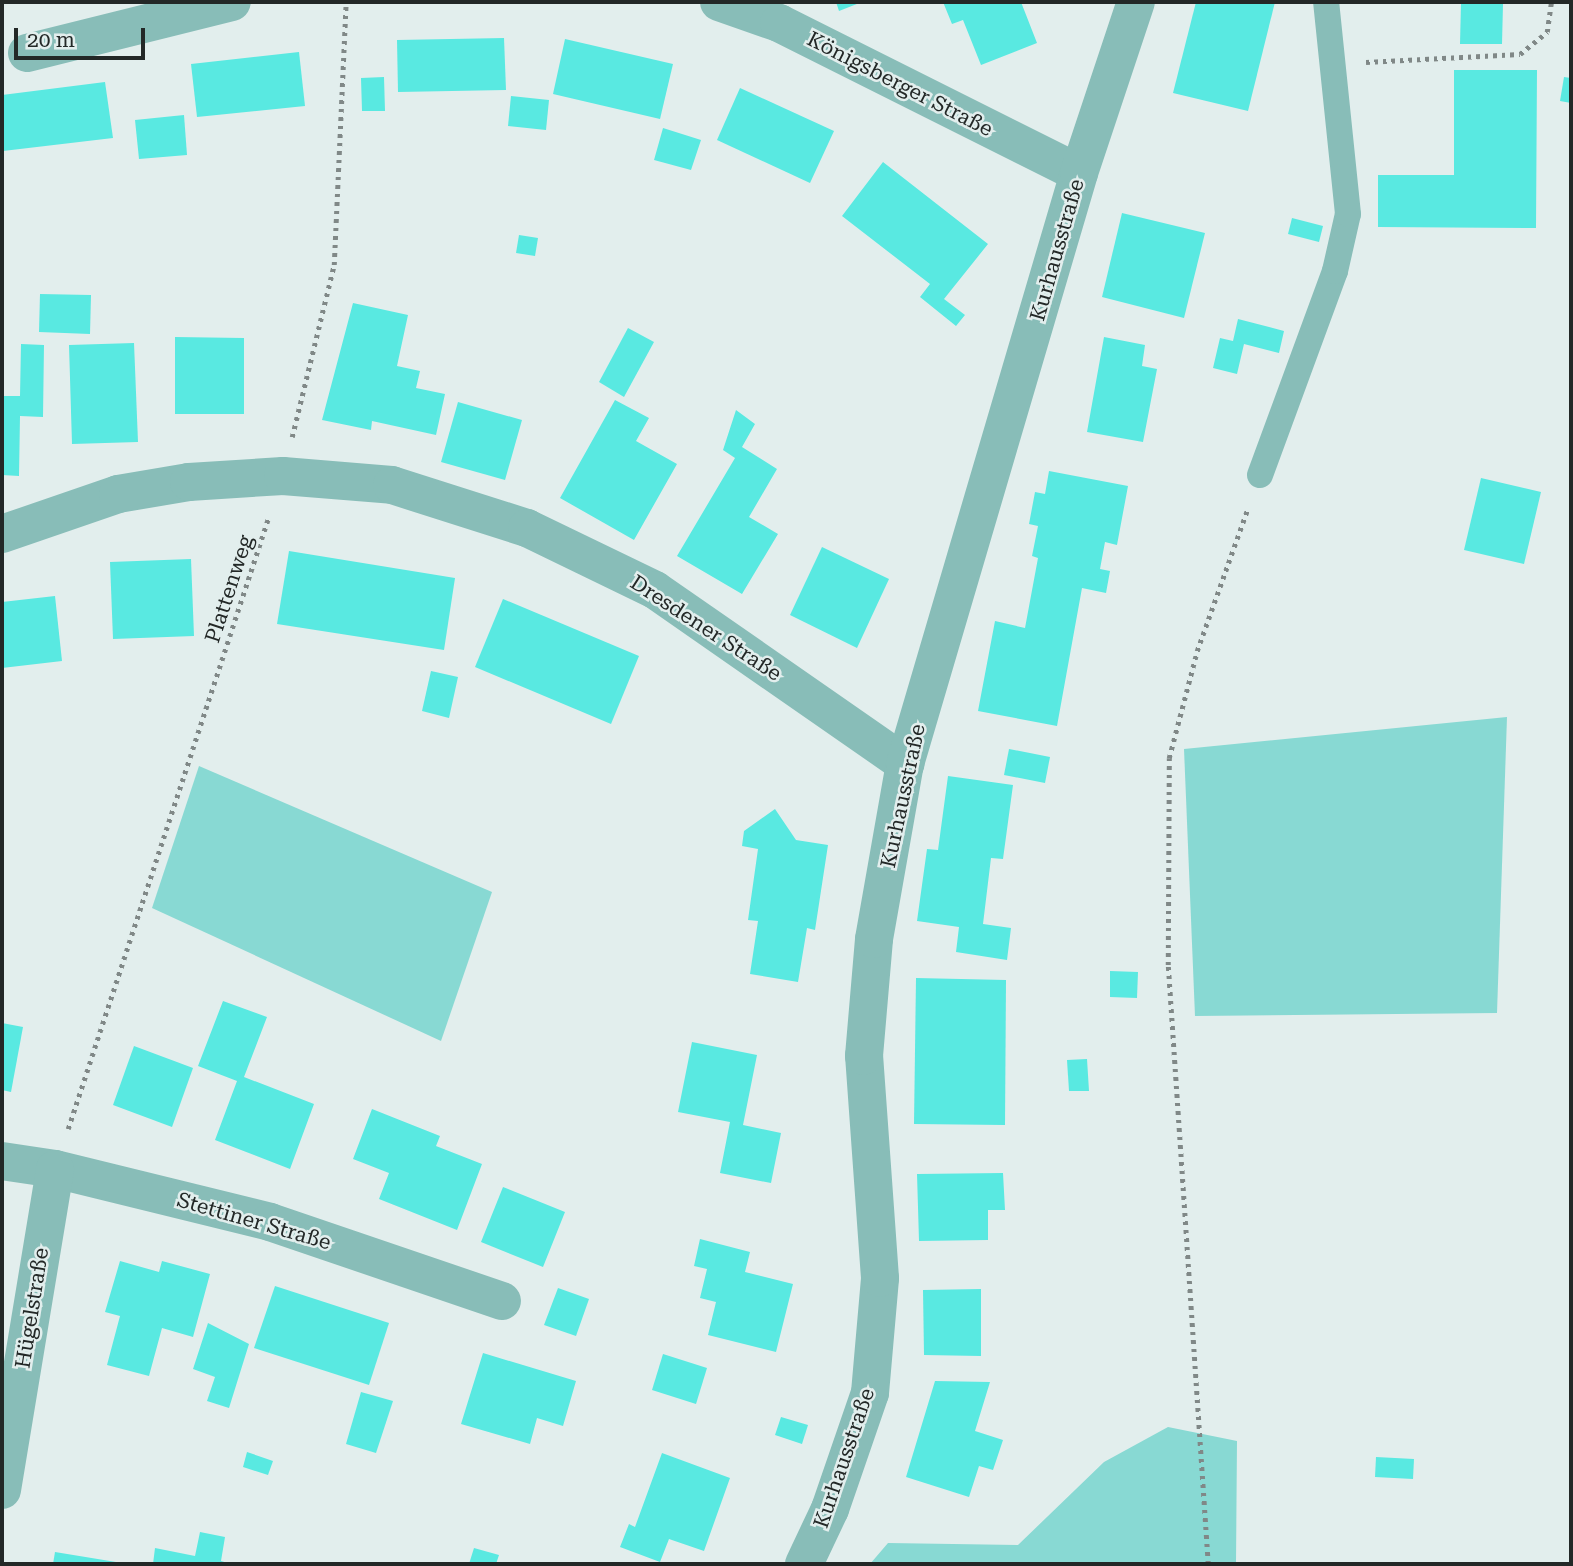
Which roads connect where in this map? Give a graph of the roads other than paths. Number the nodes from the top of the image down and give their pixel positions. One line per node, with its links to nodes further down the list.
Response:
1 (232, 2): 5 (street)
2 (719, 2): 6 (street, Königsberger Straße)
3 (1136, 2): 6 (street, Kurhausstraße)
4 (1326, 2): 7 (lane)
5 (27, 54)
6 (1079, 173): 9 (street, Kurhausstraße)
7 (1260, 475)
8 (2, 534): 9 (street, Dresdener Straße)
9 (905, 764): 14 (street, Kurhausstraße)
10 (2, 1161): 11 (street, Stettiner Straße)
11 (55, 1168): 12 (street, Stettiner Straße); 13 (street, Hügelstraße)
12 (502, 1301)
13 (2, 1490)
14 (804, 1564)

